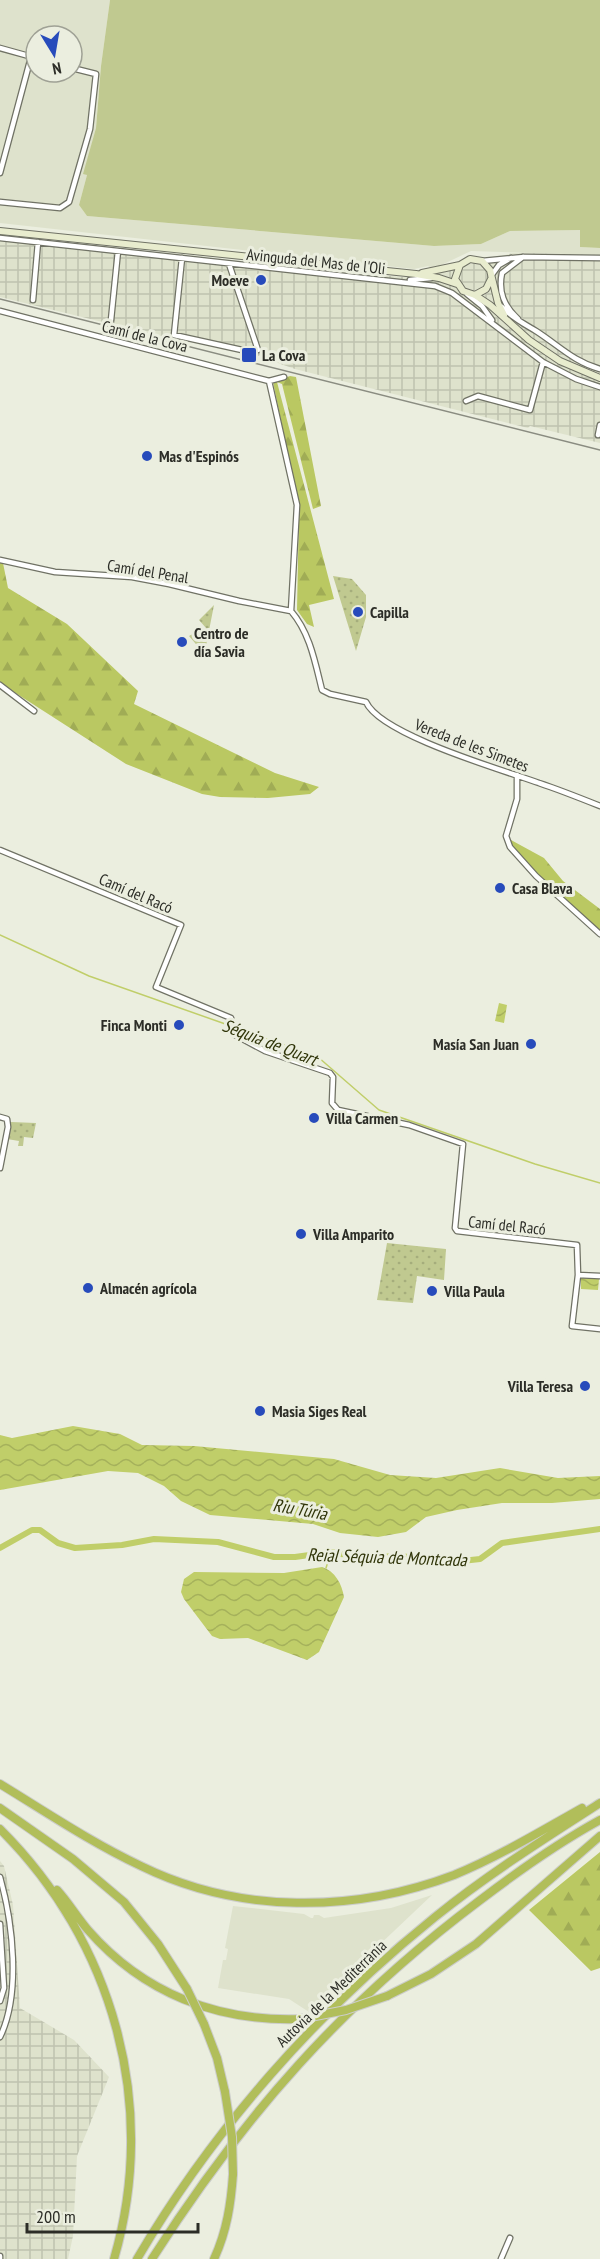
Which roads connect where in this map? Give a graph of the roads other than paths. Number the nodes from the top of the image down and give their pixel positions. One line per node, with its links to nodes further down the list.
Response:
1 (0, 48): 2 (street)
2 (24, 54)
3 (84, 71): 7 (street)
4 (25, 84): 5 (street)
5 (3, 151): 6 (street)
6 (0, 173)
7 (0, 202)
8 (0, 231): 19 (main road)
9 (0, 238): 10 (street, Avinguda del Mas de l'Oli)
10 (38, 242): 11 (street, Avinguda del Mas de l'Oli); 26 (street)
11 (118, 251): 14 (street, Avinguda del Mas de l'Oli); 29 (street)
12 (513, 257): 13 (street); 16 (street); 21 (street)
13 (524, 257): 15 (street); 31 (street)
14 (182, 258): 17 (street, Avinguda del Mas de l'Oli); 17 (street)
15 (600, 258)
16 (482, 261): 18 (main road); 21 (main road)
17 (229, 264): 22 (street, Avinguda del Mas de l'Oli)
18 (460, 265): 19 (main road); 23 (main road)
19 (416, 274): 20 (main road)
20 (439, 278): 22 (street); 23 (main road)
21 (491, 278): 25 (main road); 27 (main road)
22 (398, 282): 32 (street, Avinguda del Mas de l'Oli)
23 (457, 284): 24 (main road)
24 (467, 294): 25 (main road); 32 (street)
25 (476, 295): 30 (main road)
26 (33, 300)
27 (498, 303): 30 (main road); 31 (street)
28 (0, 311): 37 (street, Camí de la Cova)
29 (111, 320)
30 (507, 321): 36 (main road)
31 (522, 323): 34 (street)
32 (496, 325): 33 (street, Avinguda del Mas de l'Oli)
33 (543, 362): 38 (street, Avinguda del Mas de l'Oli); 39 (street)
34 (600, 369)
35 (284, 376): 37 (street)
36 (600, 378)
37 (269, 381): 43 (street)
38 (600, 387)
39 (466, 401)
40 (600, 425): 41 (street)
41 (598, 435)
42 (0, 560): 43 (street, Camí del Penal)
43 (291, 611): 46 (street, Vereda de les Simetes)
44 (0, 685): 45 (street)
45 (34, 711)
46 (517, 776): 47 (street, Vereda de les Simetes); 49 (street)
47 (600, 806)
48 (0, 850): 52 (street, Camí del Racó)
49 (600, 934)
50 (0, 1117): 51 (street)
51 (0, 1168)
52 (578, 1275): 53 (street); 54 (street)
53 (600, 1276)
54 (600, 1329)
55 (0, 1784): 56 (highway)
56 (600, 1803): 68 (highway, Autovia de la Mediterrània)
57 (0, 1808): 70 (highway, bridge)
58 (600, 1820): 69 (highway, Autovia de la Mediterrània)
59 (0, 1829): 62 (highway)
60 (600, 1836): 62 (highway, bridge)
61 (0, 1877): 65 (street)
62 (47, 1882): 67 (highway)
63 (0, 1924): 64 (street)
64 (0, 2001)
65 (0, 2037)
66 (510, 2238): 71 (street)
67 (114, 2259)
68 (137, 2259)
69 (152, 2259)
70 (214, 2259)
71 (501, 2259)

